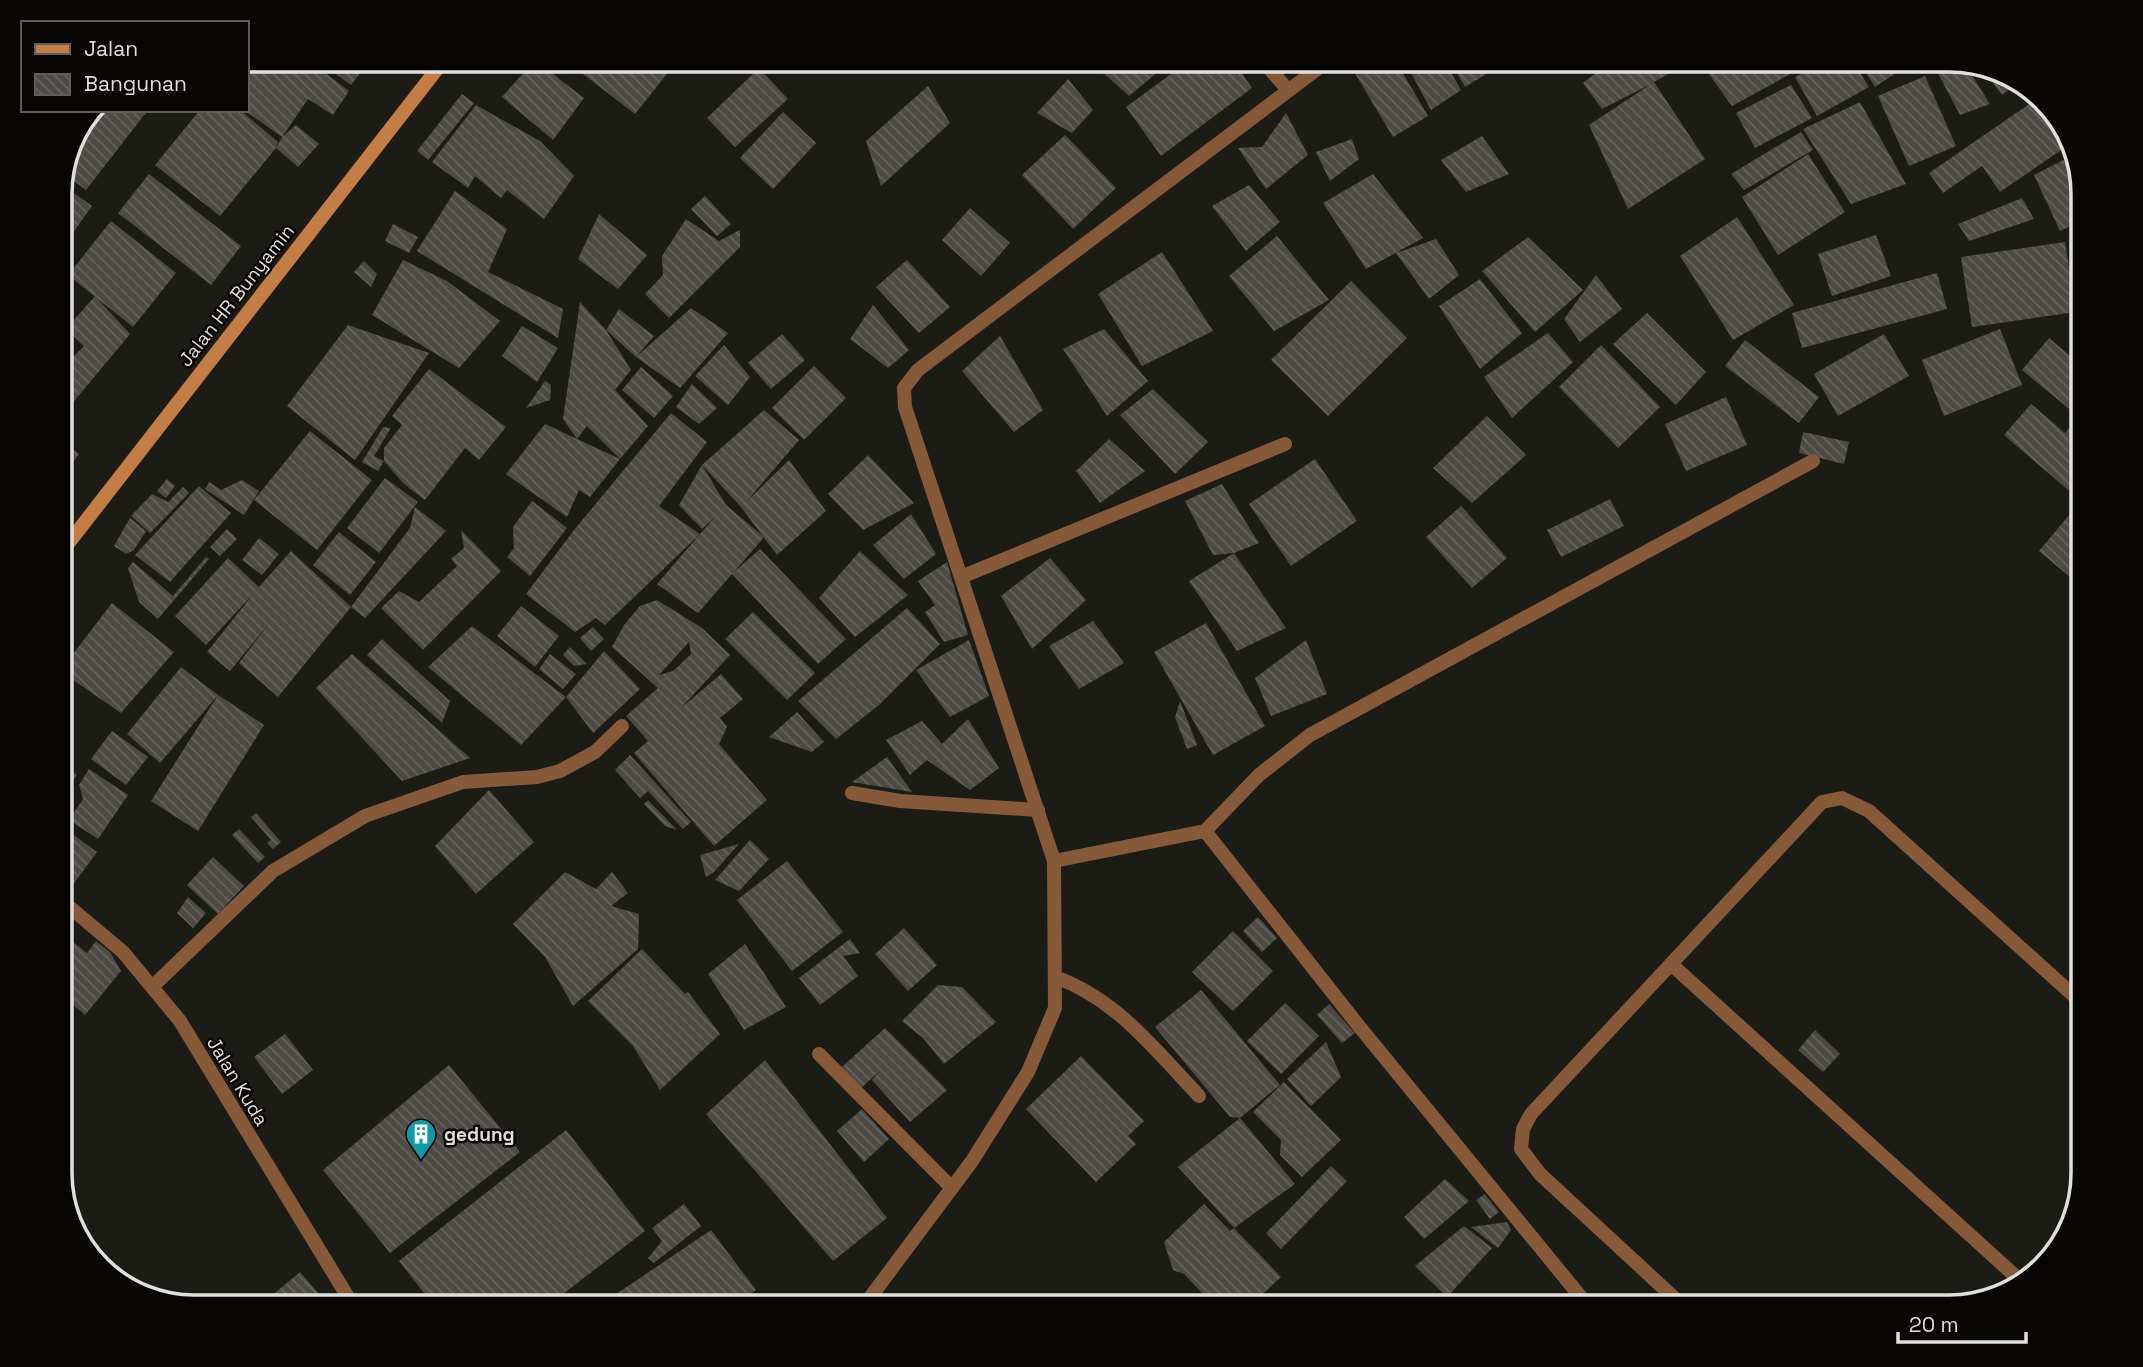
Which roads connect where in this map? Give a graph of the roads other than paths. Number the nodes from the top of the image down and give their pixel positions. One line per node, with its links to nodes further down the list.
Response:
1 (430, 72): 7 (main road, Jalan HR Bunyamin)
2 (1272, 72): 4 (street)
3 (1313, 72): 4 (street)
4 (1288, 90): 8 (street)
5 (1285, 444): 8 (street)
6 (1813, 461): 12 (street)
7 (72, 538)
8 (961, 577): 11 (street)
9 (622, 726): 17 (street)
10 (852, 793): 11 (street)
11 (1038, 810): 13 (street)
12 (1205, 831): 13 (street); 25 (street)
13 (1054, 861): 16 (street)
14 (72, 909): 17 (street, Jalan Kuda)
15 (1671, 964): 18 (street); 22 (street); 26 (street)
16 (1055, 976): 20 (street); 21 (street)
17 (152, 987): 23 (street, Jalan Kuda)
18 (2071, 992)
19 (819, 1054): 21 (street)
20 (1199, 1096)
21 (952, 1188): 24 (street)
22 (2015, 1276)
23 (347, 1295)
24 (872, 1295)
25 (1579, 1295)
26 (1671, 1295)

